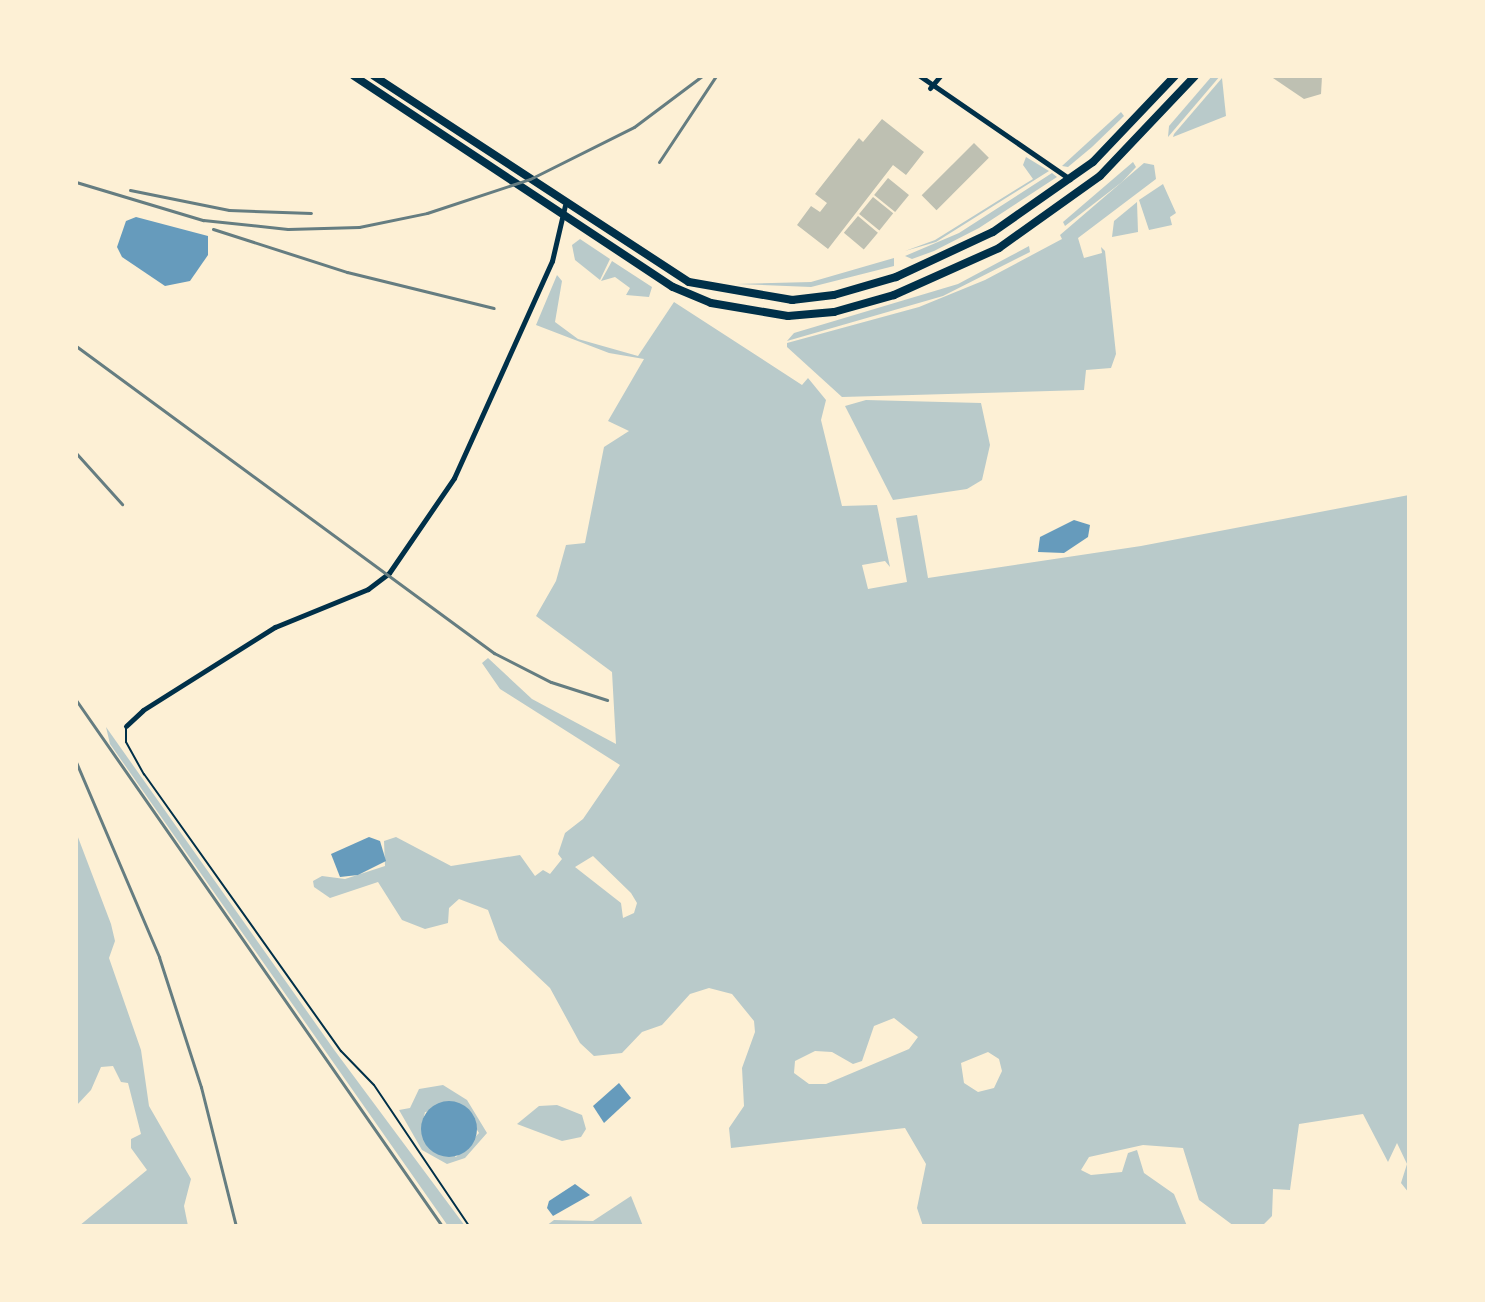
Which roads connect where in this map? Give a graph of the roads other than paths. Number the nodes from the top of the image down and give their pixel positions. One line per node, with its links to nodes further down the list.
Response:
1 (354, 76): 10 (main road)
2 (374, 76): 9 (main road)
3 (920, 76): 7 (street)
4 (940, 76): 7 (street)
5 (1175, 76): 8 (main road)
6 (1195, 76): 10 (main road)
7 (930, 88): 8 (street)
8 (1071, 180): 9 (main road)
9 (565, 205): 10 (street)
10 (563, 216): 11 (street)
11 (126, 726): 12 (lane)
12 (469, 1226)

